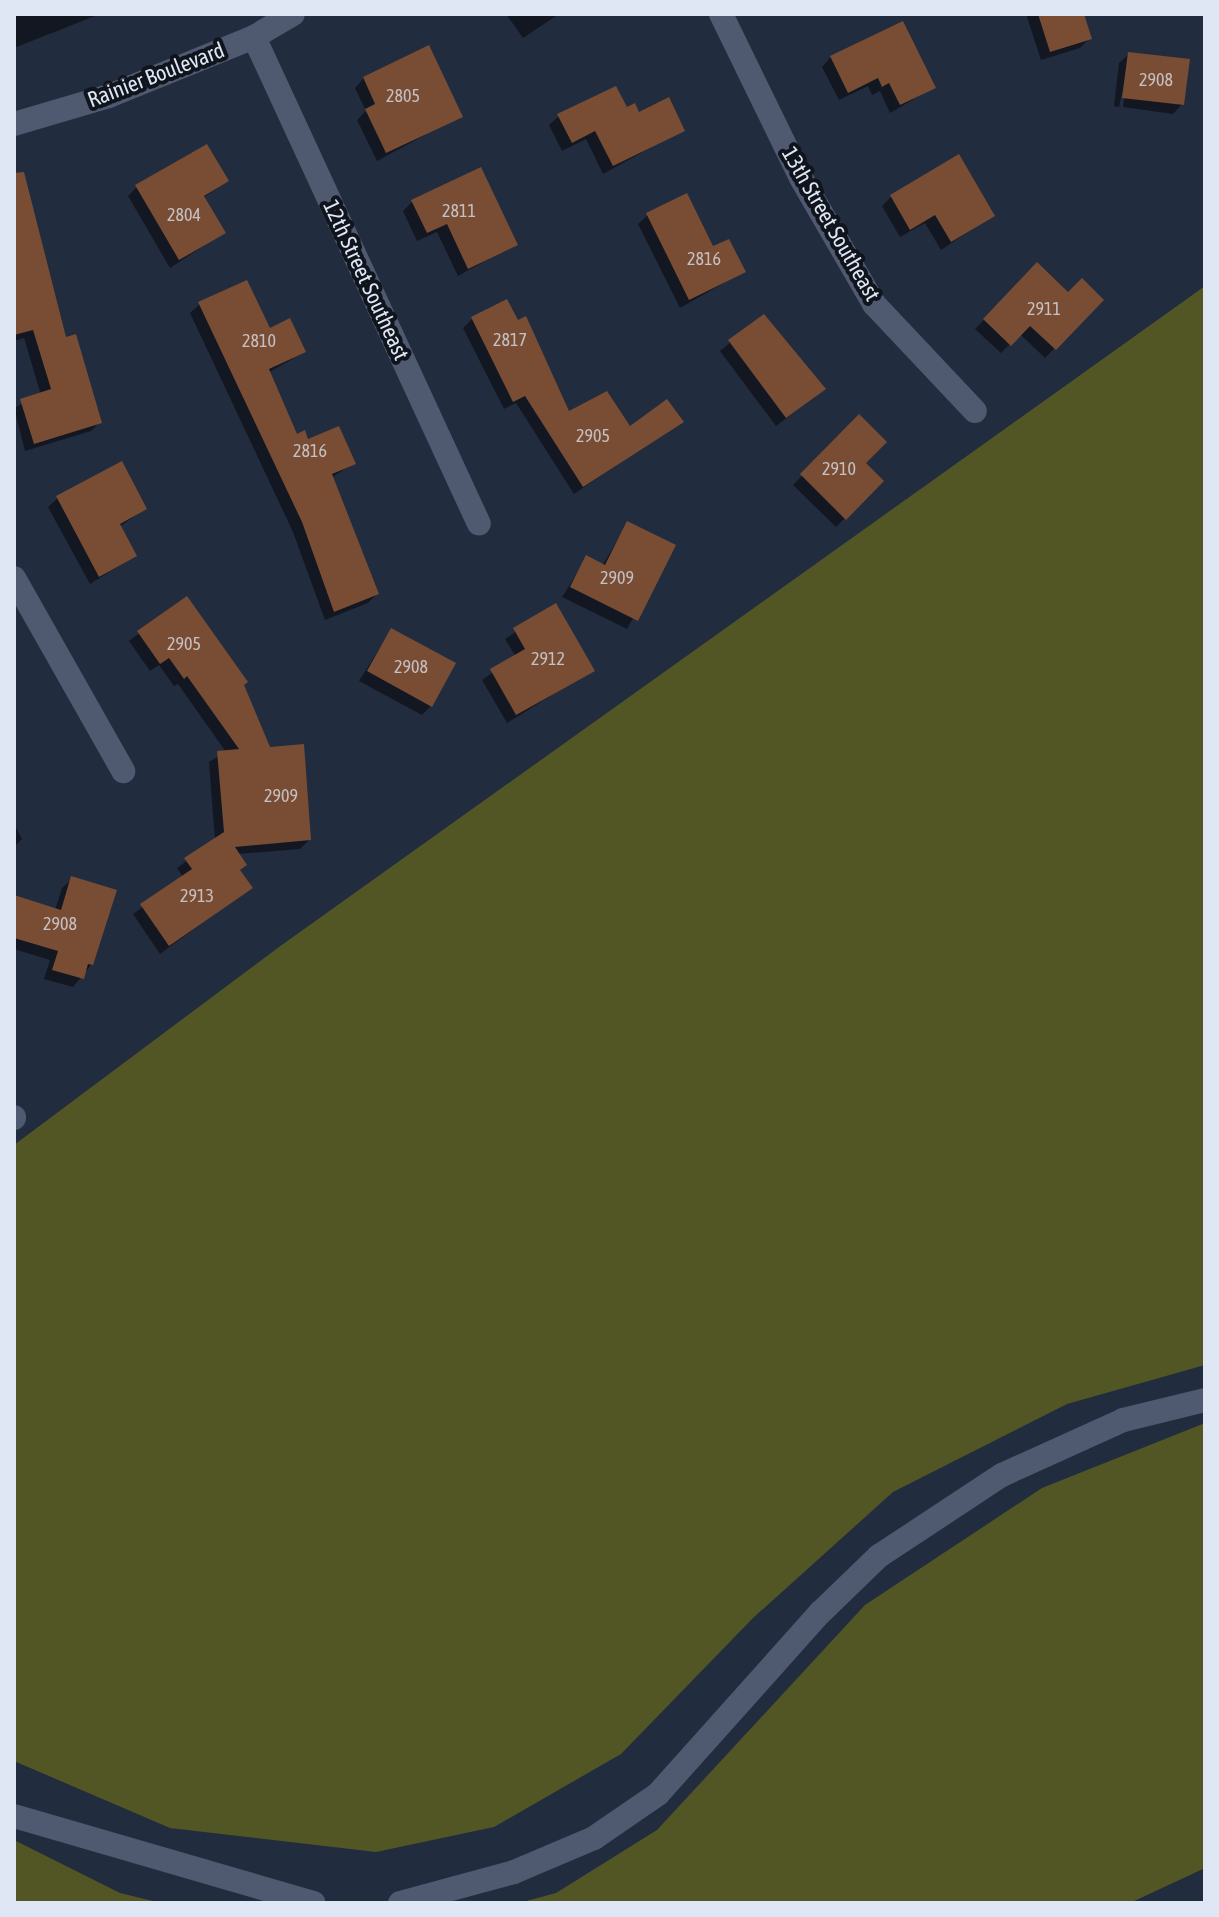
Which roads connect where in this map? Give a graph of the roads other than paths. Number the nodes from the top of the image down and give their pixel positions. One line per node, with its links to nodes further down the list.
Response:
1 (293, 14): 3 (street, Rainier Boulevard)
2 (721, 14): 5 (street, 13th Street Southeast)
3 (254, 37): 4 (street, Rainier Boulevard); 6 (street, 12th Street Southeast)
4 (14, 124)
5 (975, 411)
6 (479, 524)
7 (14, 578): 8 (street)
8 (123, 771)
9 (1205, 1400): 12 (street)
10 (14, 1816): 11 (street)
11 (314, 1903)
12 (400, 1903)

